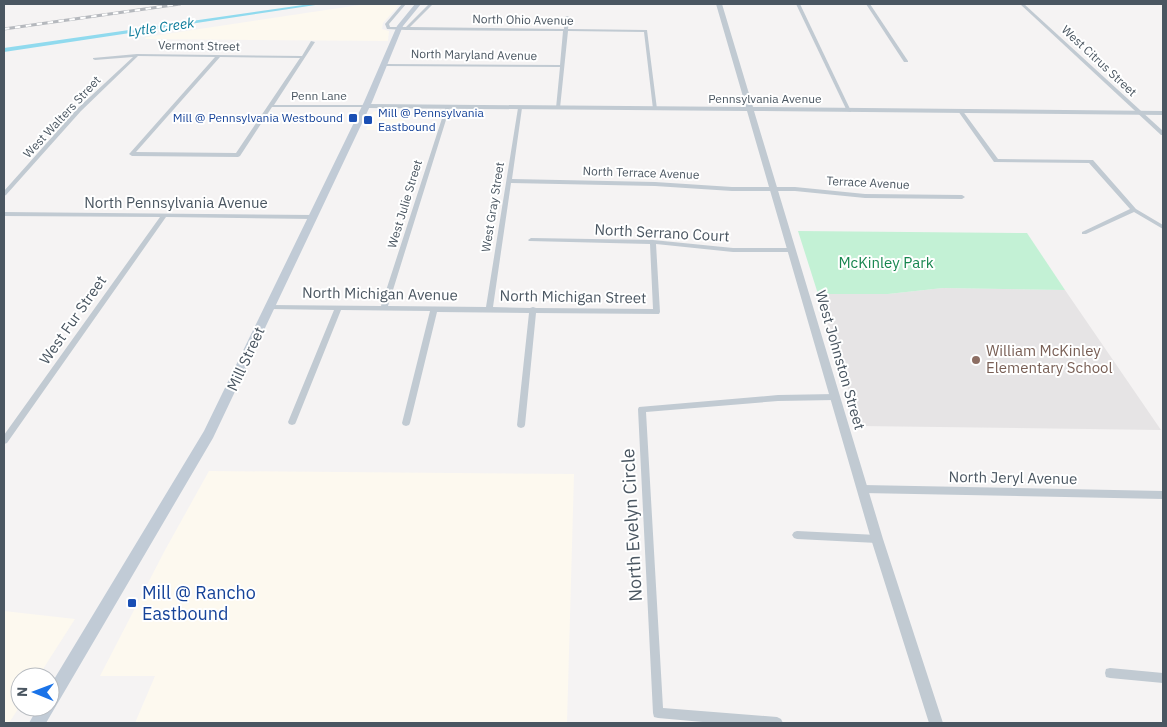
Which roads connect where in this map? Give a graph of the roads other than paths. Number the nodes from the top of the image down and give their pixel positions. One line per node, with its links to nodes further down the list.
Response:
1 (404, 4): 9 (street)
2 (418, 4): 9 (main road, Mill Street)
3 (431, 4): 9 (street)
4 (720, 4): 25 (street, West Johnston Street)
5 (798, 4): 26 (street)
6 (868, 4): 16 (street)
7 (1022, 4): 28 (street, West Citrus Street)
8 (566, 17): 10 (street)
9 (402, 29): 10 (street, North Ohio Avenue); 17 (main road, Mill Street)
10 (565, 30): 18 (street); 24 (street, North Ohio Avenue)
11 (313, 42): 14 (street)
12 (137, 55): 13 (street, Vermont Street); 15 (street, Vermont Street); 33 (street, West Walters Street)
13 (219, 56): 14 (street, Vermont Street); 19 (street)
14 (303, 57): 19 (street)
15 (95, 60)
16 (906, 62)
17 (385, 65): 18 (street, North Maryland Avenue); 20 (main road, Mill Street)
18 (562, 66): 23 (street)
19 (270, 106): 20 (street, Penn Lane)
20 (366, 106): 21 (street, Pennsylvania Avenue); 38 (main road, Mill Street)
21 (448, 108): 22 (street, Pennsylvania Avenue); 46 (street, West Julie Street)
22 (520, 108): 23 (street, Pennsylvania Avenue); 31 (street, West Gray Street)
23 (558, 108): 24 (street, Pennsylvania Avenue)
24 (655, 109): 25 (street, Pennsylvania Avenue)
25 (751, 110): 26 (street, Pennsylvania Avenue); 32 (street, West Johnston Street)
26 (849, 111): 27 (street, Pennsylvania Avenue)
27 (960, 111): 28 (street, Pennsylvania Avenue); 35 (street)
28 (1141, 114): 29 (street, Pennsylvania Avenue); 30 (street, West Citrus Street)
29 (1163, 114)
30 (1163, 134)
31 (508, 181): 32 (street, North Terrace Avenue); 48 (street, West Gray Street)
32 (774, 189): 34 (street, Terrace Avenue); 43 (street, West Johnston Street)
33 (4, 194)
34 (962, 196)
35 (1134, 210): 39 (street); 40 (street)
36 (4, 214): 37 (street, North Pennsylvania Avenue)
37 (165, 215): 38 (street, North Pennsylvania Avenue); 54 (street, West Fur Street)
38 (313, 217): 44 (main road, Mill Street)
39 (1163, 227)
40 (1084, 233)
41 (531, 240): 42 (street, North Serrano Court)
42 (652, 242): 43 (street, North Serrano Court); 49 (street, North Michigan Street)
43 (792, 250): 50 (street, West Johnston Street)
44 (270, 306): 45 (street, North Michigan Avenue); 61 (main road, Mill Street)
45 (338, 308): 46 (street, North Michigan Avenue); 51 (street)
46 (384, 308): 47 (street, North Michigan Avenue)
47 (434, 309): 48 (street, North Michigan Avenue); 52 (street)
48 (489, 310): 49 (street, North Michigan Street)
49 (533, 310): 53 (street)
50 (836, 397): 55 (street, West Johnston Street); 62 (street, North Evelyn Circle)
51 (292, 422)
52 (406, 424)
53 (521, 425)
54 (4, 441)
55 (863, 489): 56 (street, North Jeryl Avenue); 58 (street, West Johnston Street)
56 (1163, 495)
57 (796, 535): 58 (street)
58 (877, 539): 63 (street, West Johnston Street)
59 (1110, 673): 60 (street)
60 (1163, 678)
61 (60, 684)
62 (778, 723)
63 (936, 723)

